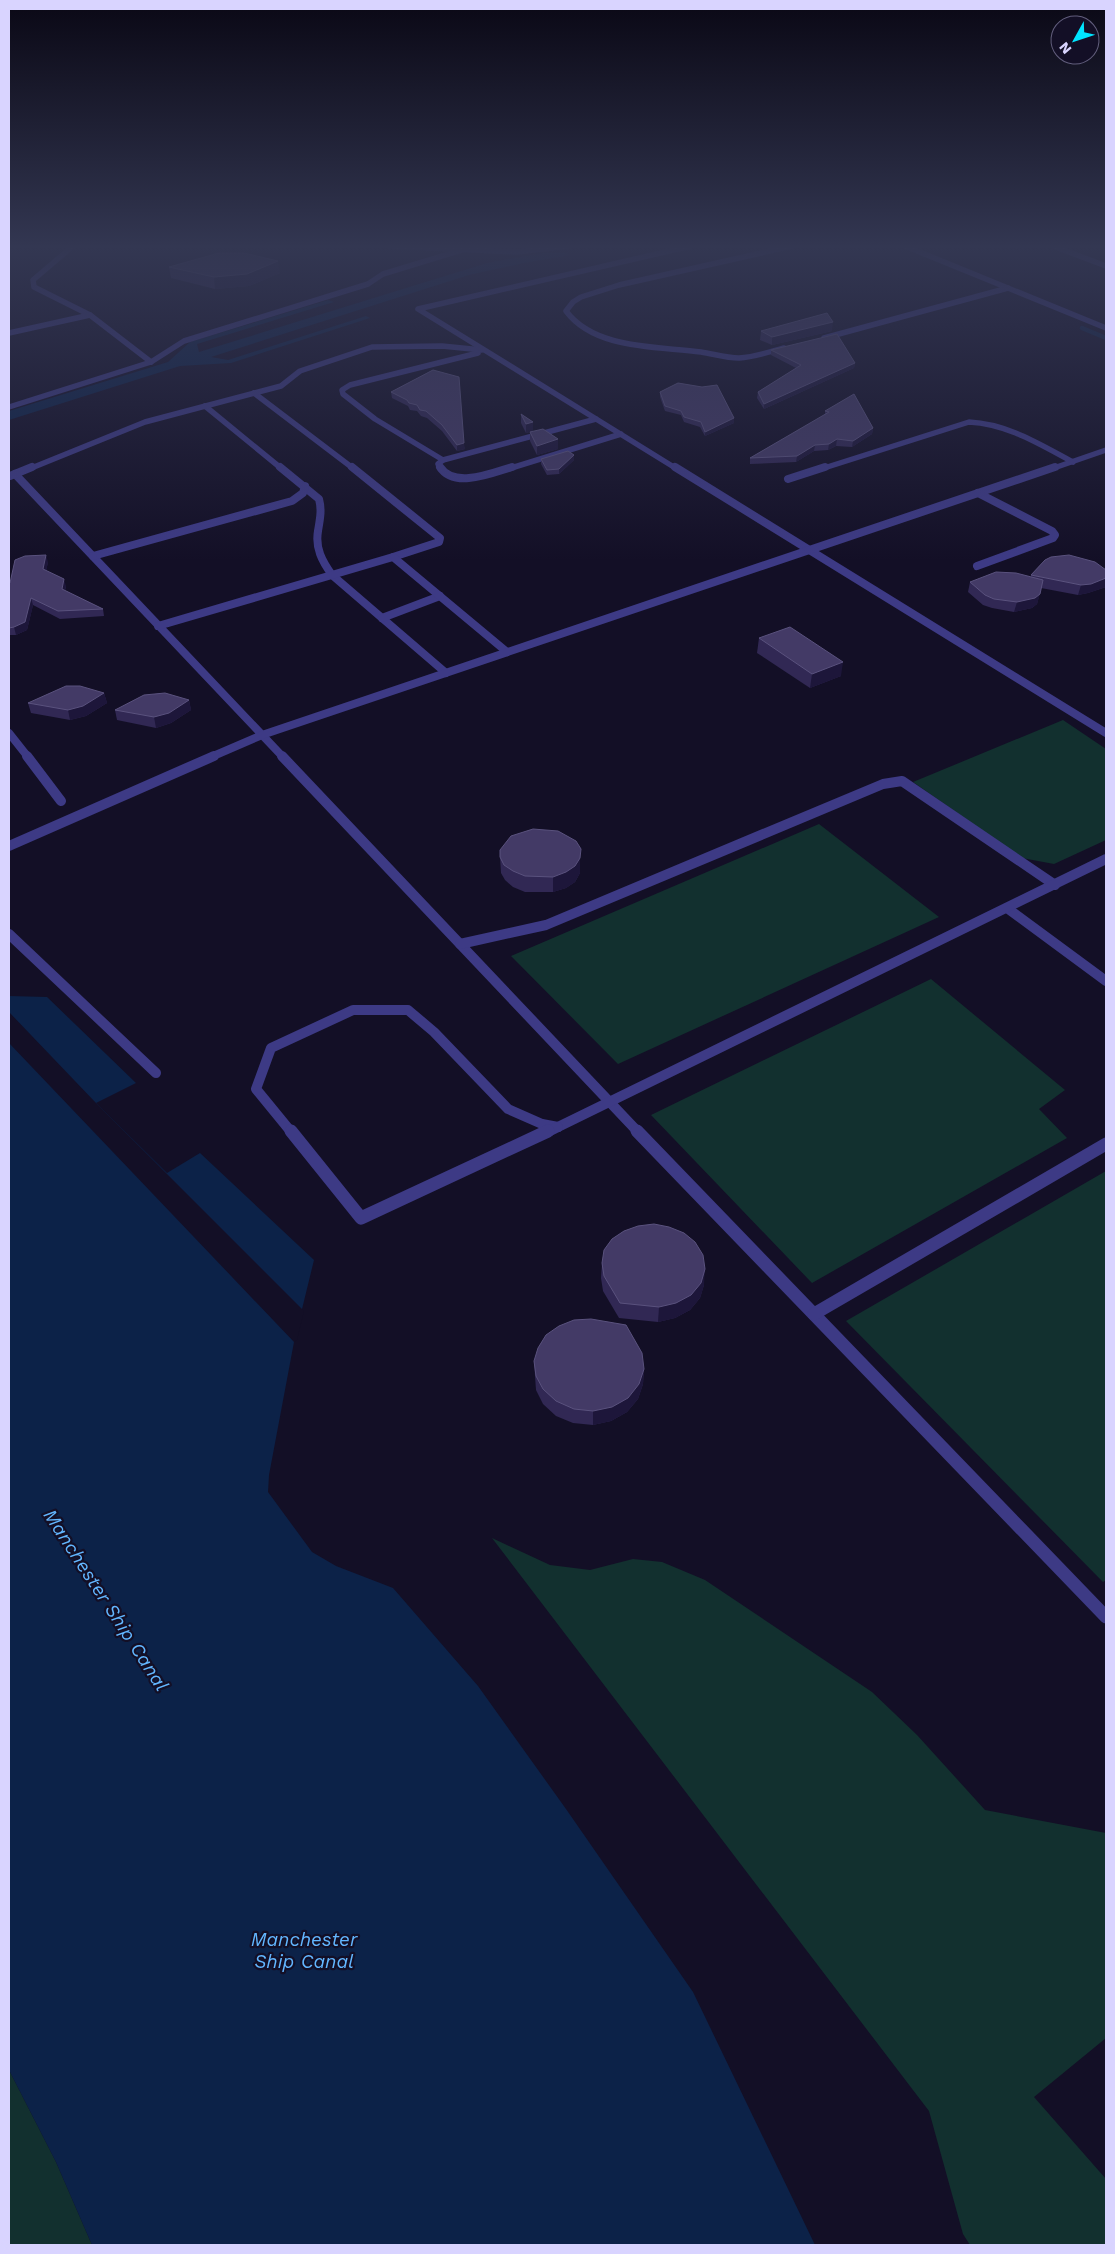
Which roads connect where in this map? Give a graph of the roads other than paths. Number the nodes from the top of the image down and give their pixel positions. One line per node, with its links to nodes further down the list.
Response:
1 (137, 351): 8 (lane)
2 (170, 351): 8 (lane)
3 (359, 351): 9 (lane)
4 (480, 351): 15 (lane)
5 (487, 351): 12 (lane)
6 (680, 351): 7 (lane)
7 (768, 351)
8 (151, 362): 11 (lane)
9 (254, 393): 10 (lane); 23 (lane)
10 (205, 406): 17 (lane); 19 (lane)
11 (9, 407)
12 (596, 419): 13 (lane); 15 (lane)
13 (621, 434): 15 (lane); 21 (lane)
14 (1106, 450): 16 (lane)
15 (443, 460)
16 (1073, 462): 18 (lane); 20 (lane)
17 (12, 475): 22 (lane)
18 (788, 479)
19 (305, 486): 22 (lane); 25 (lane)
20 (978, 493): 21 (lane); 24 (lane)
21 (809, 550): 29 (lane); 31 (lane)
22 (93, 556): 28 (lane)
23 (393, 557): 25 (lane); 26 (lane)
24 (977, 566)
25 (332, 575): 27 (lane); 28 (lane)
26 (440, 596): 27 (lane); 29 (lane)
27 (382, 618): 30 (lane)
28 (158, 626): 33 (lane)
29 (507, 652): 30 (lane)
30 (446, 673): 33 (lane)
31 (1106, 733)
32 (9, 734): 34 (lane)
33 (262, 735): 35 (lane); 40 (lane)
34 (61, 801)
35 (9, 846)
36 (1106, 859): 37 (lane)
37 (1055, 885): 38 (lane); 40 (lane)
38 (1007, 908): 41 (lane); 43 (lane)
39 (9, 934): 42 (lane)
40 (460, 944): 43 (lane)
41 (1106, 981)
42 (156, 1074)
43 (610, 1103): 44 (lane); 46 (lane)
44 (559, 1127): 44 (lane)
45 (1106, 1144): 46 (lane)
46 (814, 1314): 47 (lane)
47 (1106, 1617)

